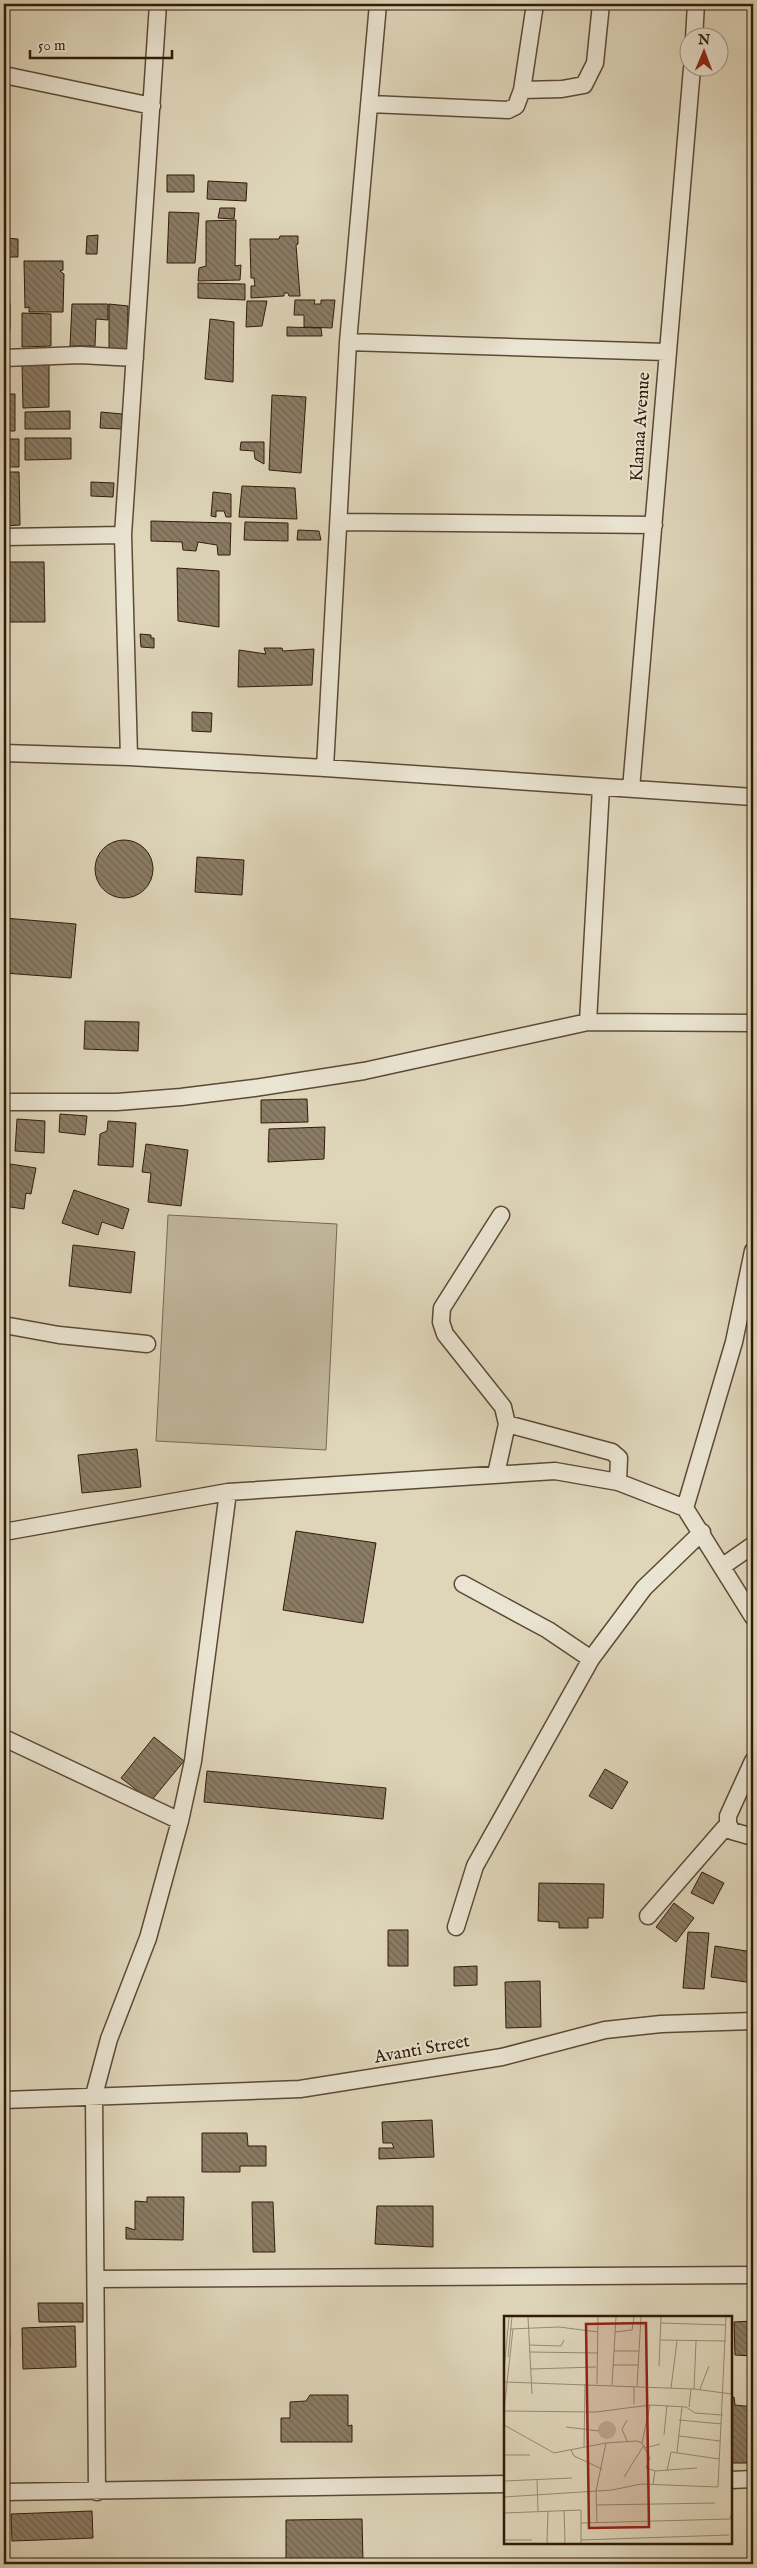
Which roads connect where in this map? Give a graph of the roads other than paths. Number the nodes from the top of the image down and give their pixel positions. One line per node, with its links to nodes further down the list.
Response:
1 (158, 4): 11 (street)
2 (378, 4): 10 (street)
3 (535, 4): 9 (street)
4 (601, 4): 9 (street)
5 (696, 4): 6 (street)
6 (695, 28)
7 (4, 75): 11 (street)
8 (691, 78): 13 (street, Klanaa Avenue)
9 (522, 90): 10 (street)
10 (370, 104): 12 (street)
11 (152, 106): 15 (street)
12 (348, 342): 13 (street); 16 (street)
13 (666, 352): 17 (street, Klanaa Avenue)
14 (4, 358): 15 (street)
15 (136, 358): 18 (street)
16 (340, 522): 17 (street); 22 (street)
17 (654, 525): 24 (street, Klanaa Avenue)
18 (123, 535): 19 (street); 21 (street)
19 (4, 537)
20 (4, 754): 21 (street)
21 (128, 757): 22 (street)
22 (325, 768): 23 (street)
23 (600, 787): 24 (street); 26 (street)
24 (631, 789): 25 (street)
25 (753, 797)
26 (588, 1022): 27 (street); 28 (street)
27 (753, 1023)
28 (4, 1102)
29 (501, 1215): 33 (street)
30 (753, 1251): 37 (street)
31 (4, 1325): 32 (street)
32 (147, 1344)
33 (507, 1424): 34 (street); 35 (street)
34 (496, 1474): 35 (street); 36 (street)
35 (618, 1482): 37 (street)
36 (228, 1492): 38 (street); 47 (street)
37 (685, 1508): 39 (street)
38 (4, 1532)
39 (702, 1532): 41 (street); 44 (street)
40 (753, 1545): 41 (street)
41 (723, 1566): 43 (street)
42 (463, 1584): 44 (street)
43 (753, 1617)
44 (591, 1659): 51 (street)
45 (4, 1738): 47 (street)
46 (753, 1761): 48 (street)
47 (180, 1821): 53 (street)
48 (728, 1824): 49 (street); 50 (street)
49 (753, 1837)
50 (648, 1916)
51 (456, 1927)
52 (753, 2022): 53 (street, Avanti Street)
53 (94, 2095): 54 (street, Avanti Street); 56 (street)
54 (4, 2100)
55 (753, 2275): 56 (street)
56 (97, 2278): 61 (street)
57 (753, 2479): 58 (street)
58 (732, 2480)
59 (504, 2484): 61 (street)
60 (4, 2492): 61 (street)
61 (97, 2492)

